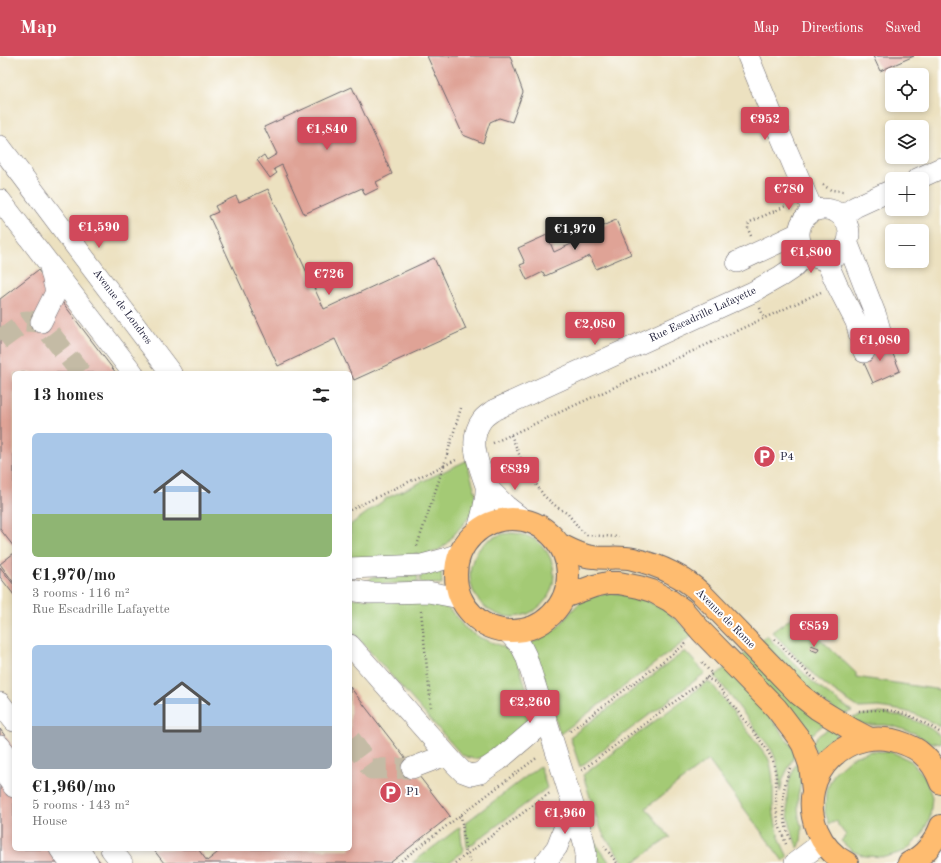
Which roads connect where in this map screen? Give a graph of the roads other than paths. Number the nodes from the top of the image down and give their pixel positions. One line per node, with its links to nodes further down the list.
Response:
1 (748, 56): 7 (street)
2 (0, 146): 16 (street, Avenue de Londres)
3 (941, 168): 4 (street)
4 (929, 174)
5 (885, 193): 8 (street)
6 (0, 200): 13 (street)
7 (813, 211): 8 (street); 9 (street)
8 (842, 216): 10 (street)
9 (798, 233): 11 (street); 12 (street)
10 (848, 244): 11 (street); 11 (street)
11 (816, 256): 17 (street, Rue Escadrille Lafayette)
12 (738, 262)
13 (48, 263): 14 (street); 15 (street)
14 (40, 322)
15 (131, 371)
16 (169, 371)
17 (486, 486): 18 (street, Rue Escadrille Lafayette); 19 (street, Rue Escadrille Lafayette)
18 (524, 520): 19 (main road); 20 (main road)
19 (478, 529): 21 (main road)
20 (559, 544): 24 (main road); 31 (main road, Avenue de Rome)
21 (459, 554): 22 (street); 25 (main road)
22 (352, 568)
23 (352, 590): 25 (street)
24 (564, 597): 26 (main road); 40 (main road)
25 (460, 598): 26 (main road)
26 (507, 631): 30 (street)
27 (352, 648): 34 (street)
28 (0, 703): 29 (street)
29 (12, 718)
30 (546, 720): 34 (street); 41 (street)
31 (870, 738): 33 (main road); 40 (main road)
32 (0, 746): 35 (street)
33 (931, 753): 38 (main road)
34 (446, 755): 37 (street)
35 (12, 762)
36 (0, 768): 39 (street)
37 (412, 768)
38 (941, 783)
39 (12, 784)
40 (813, 790): 43 (main road)
41 (573, 804): 51 (street); 52 (street)
42 (941, 826): 54 (main road)
43 (823, 842): 47 (street); 53 (main road)
44 (61, 851): 48 (street)
45 (79, 851): 49 (street)
46 (113, 851): 50 (street)
47 (794, 857)
48 (70, 863)
49 (88, 863)
50 (122, 863)
51 (545, 863)
52 (585, 863)
53 (847, 863)
54 (909, 863)

